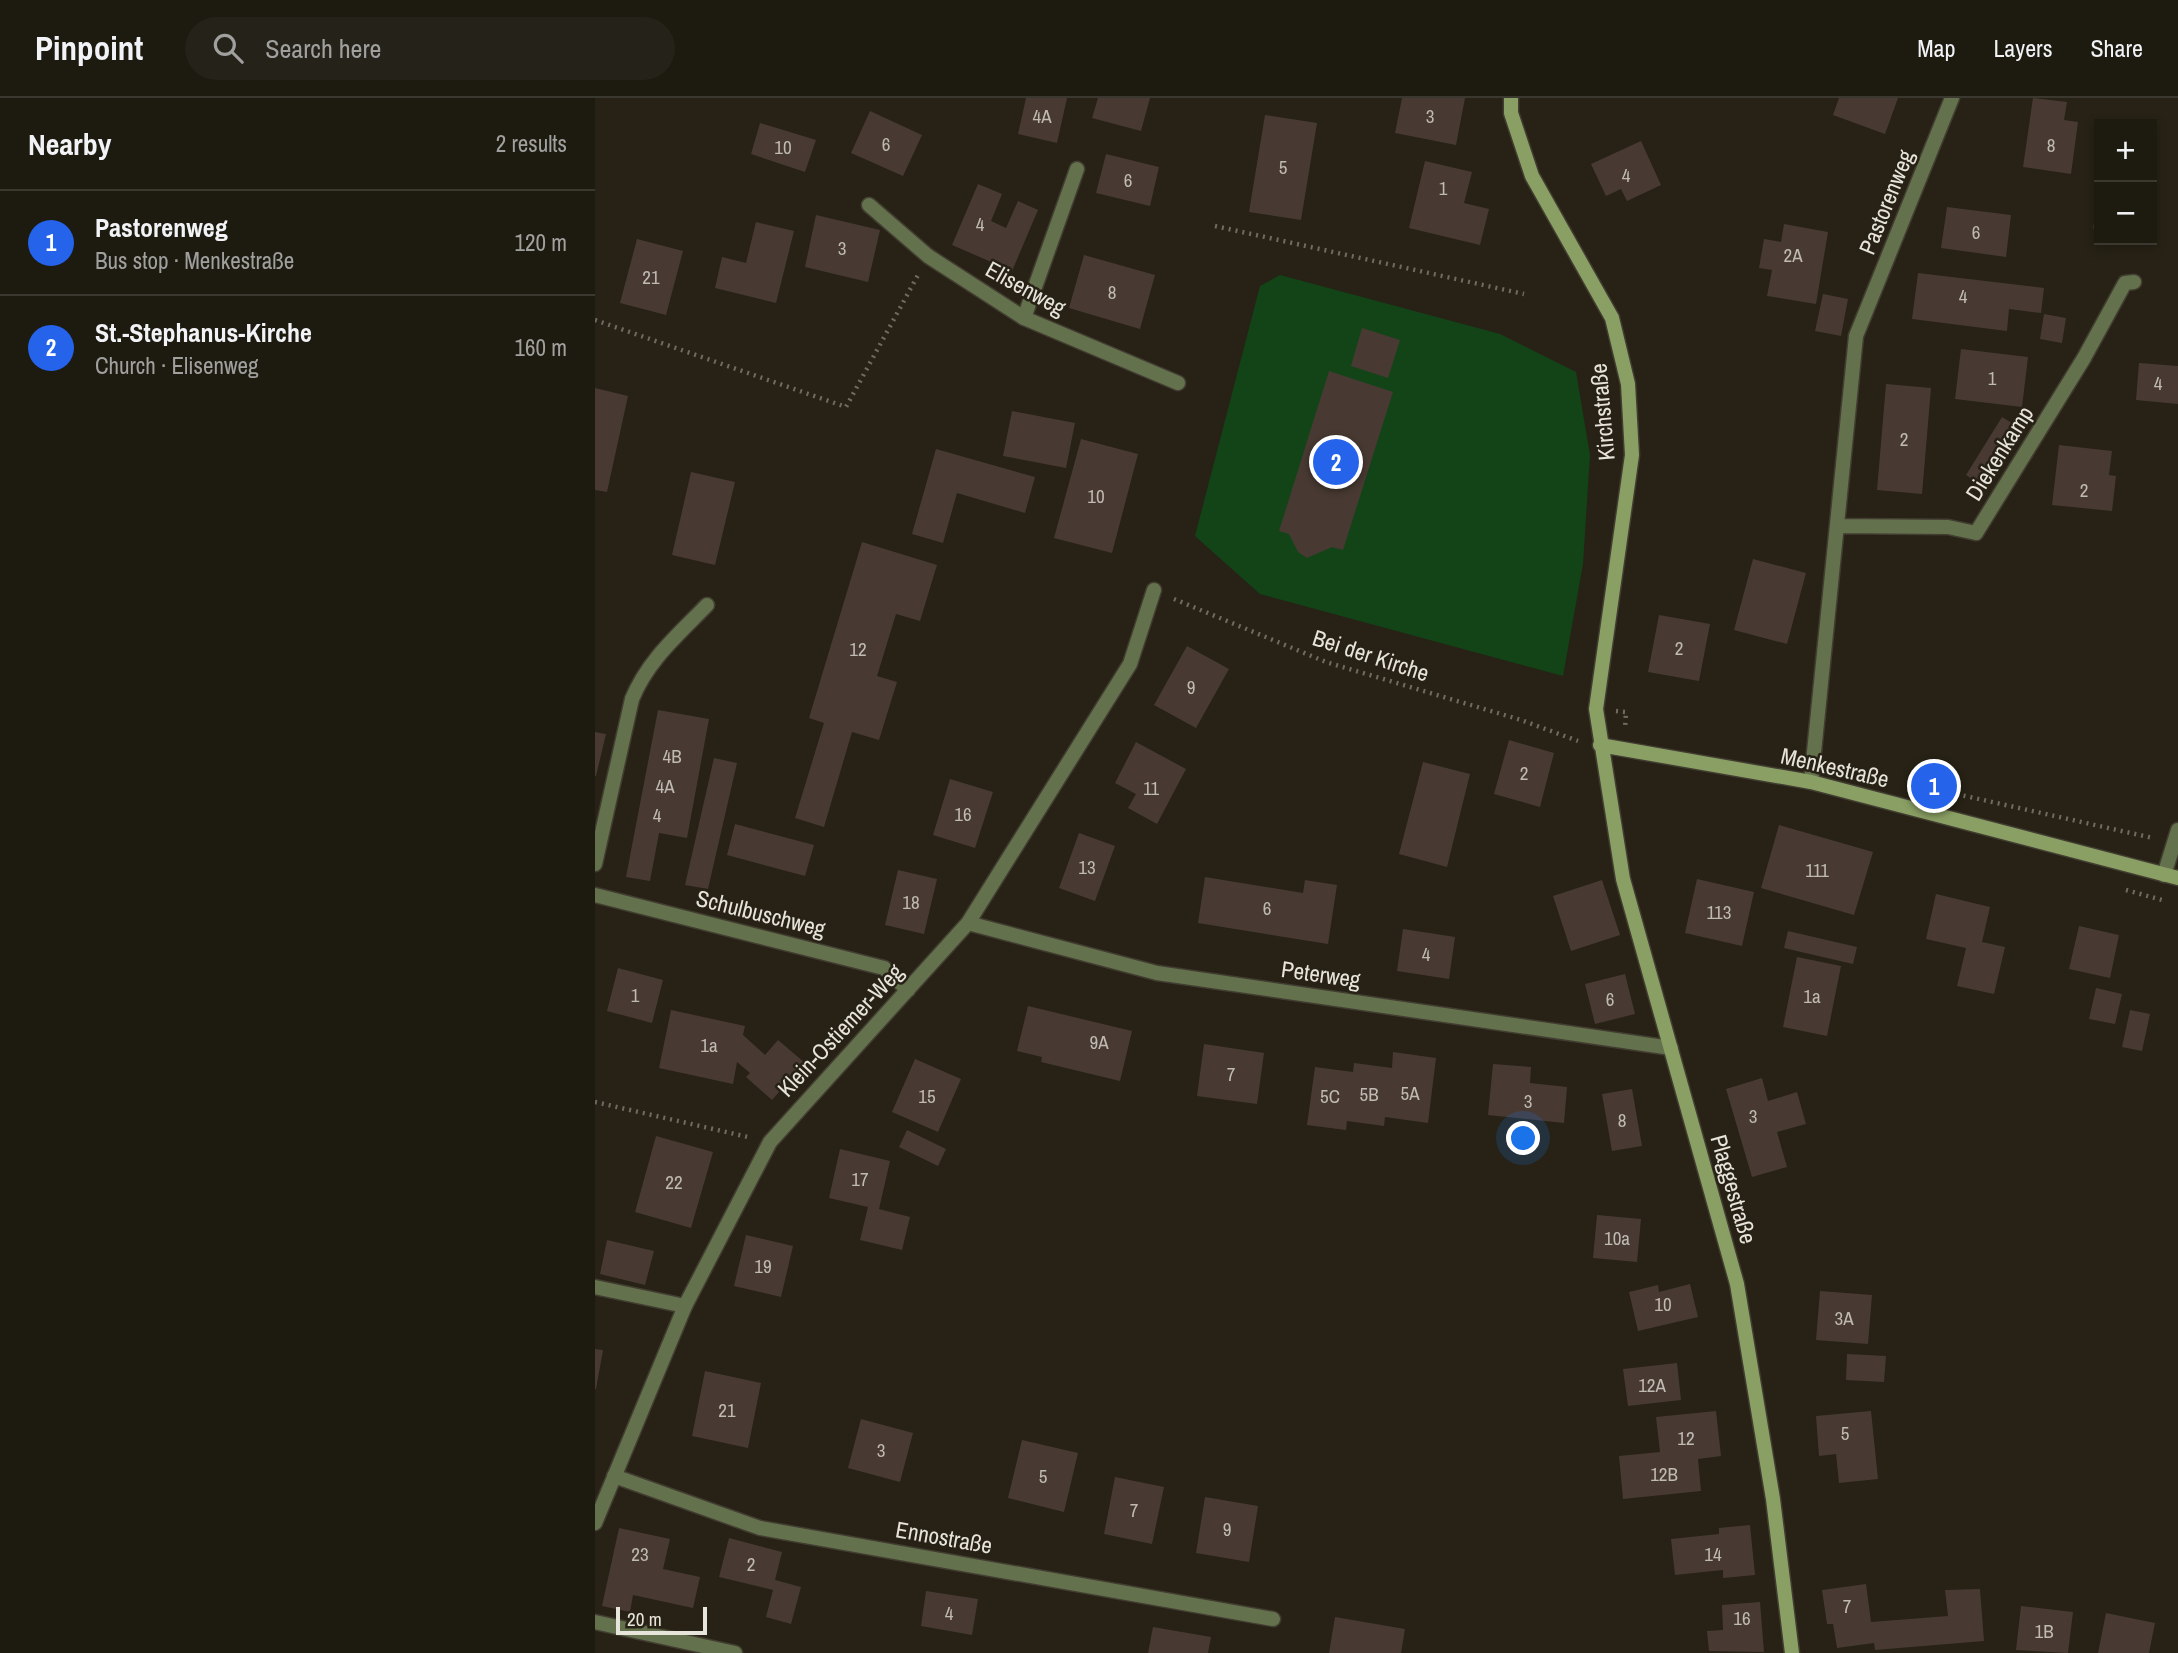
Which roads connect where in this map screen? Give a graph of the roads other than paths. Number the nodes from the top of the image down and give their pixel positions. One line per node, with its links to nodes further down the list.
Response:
1 (1511, 98): 11 (street, Kirchstraße)
2 (1952, 98): 8 (street, Pastorenweg)
3 (1077, 169): 6 (street)
4 (869, 205): 6 (street, Elisenweg)
5 (2134, 282): 8 (street, Diekenkamp)
6 (1024, 318): 7 (street, Elisenweg)
7 (1178, 383)
8 (1837, 526): 12 (street, Pastorenweg)
9 (1154, 590): 17 (street, Klein-Ostiemer-Weg)
10 (707, 605): 14 (street)
11 (1600, 745): 12 (street, Menkestraße); 19 (street, Plaggestraße)
12 (1811, 782): 15 (street, Menkestraße)
13 (2178, 830): 15 (street)
14 (595, 864)
15 (2171, 876)
16 (595, 895): 18 (street, Schulbuschweg)
17 (968, 923): 18 (street, Klein-Ostiemer-Weg); 19 (street, Peterweg)
18 (908, 990): 21 (street, Klein-Ostiemer-Weg)
19 (1671, 1048): 27 (street, Plaggestraße)
20 (595, 1287): 21 (street)
21 (685, 1306): 22 (street, Klein-Ostiemer-Weg)
22 (614, 1476): 23 (street, Klein-Ostiemer-Weg); 24 (street, Ennostraße)
23 (595, 1523)
24 (1273, 1619)
25 (595, 1622): 26 (street)
26 (735, 1653)
27 (1792, 1653)

